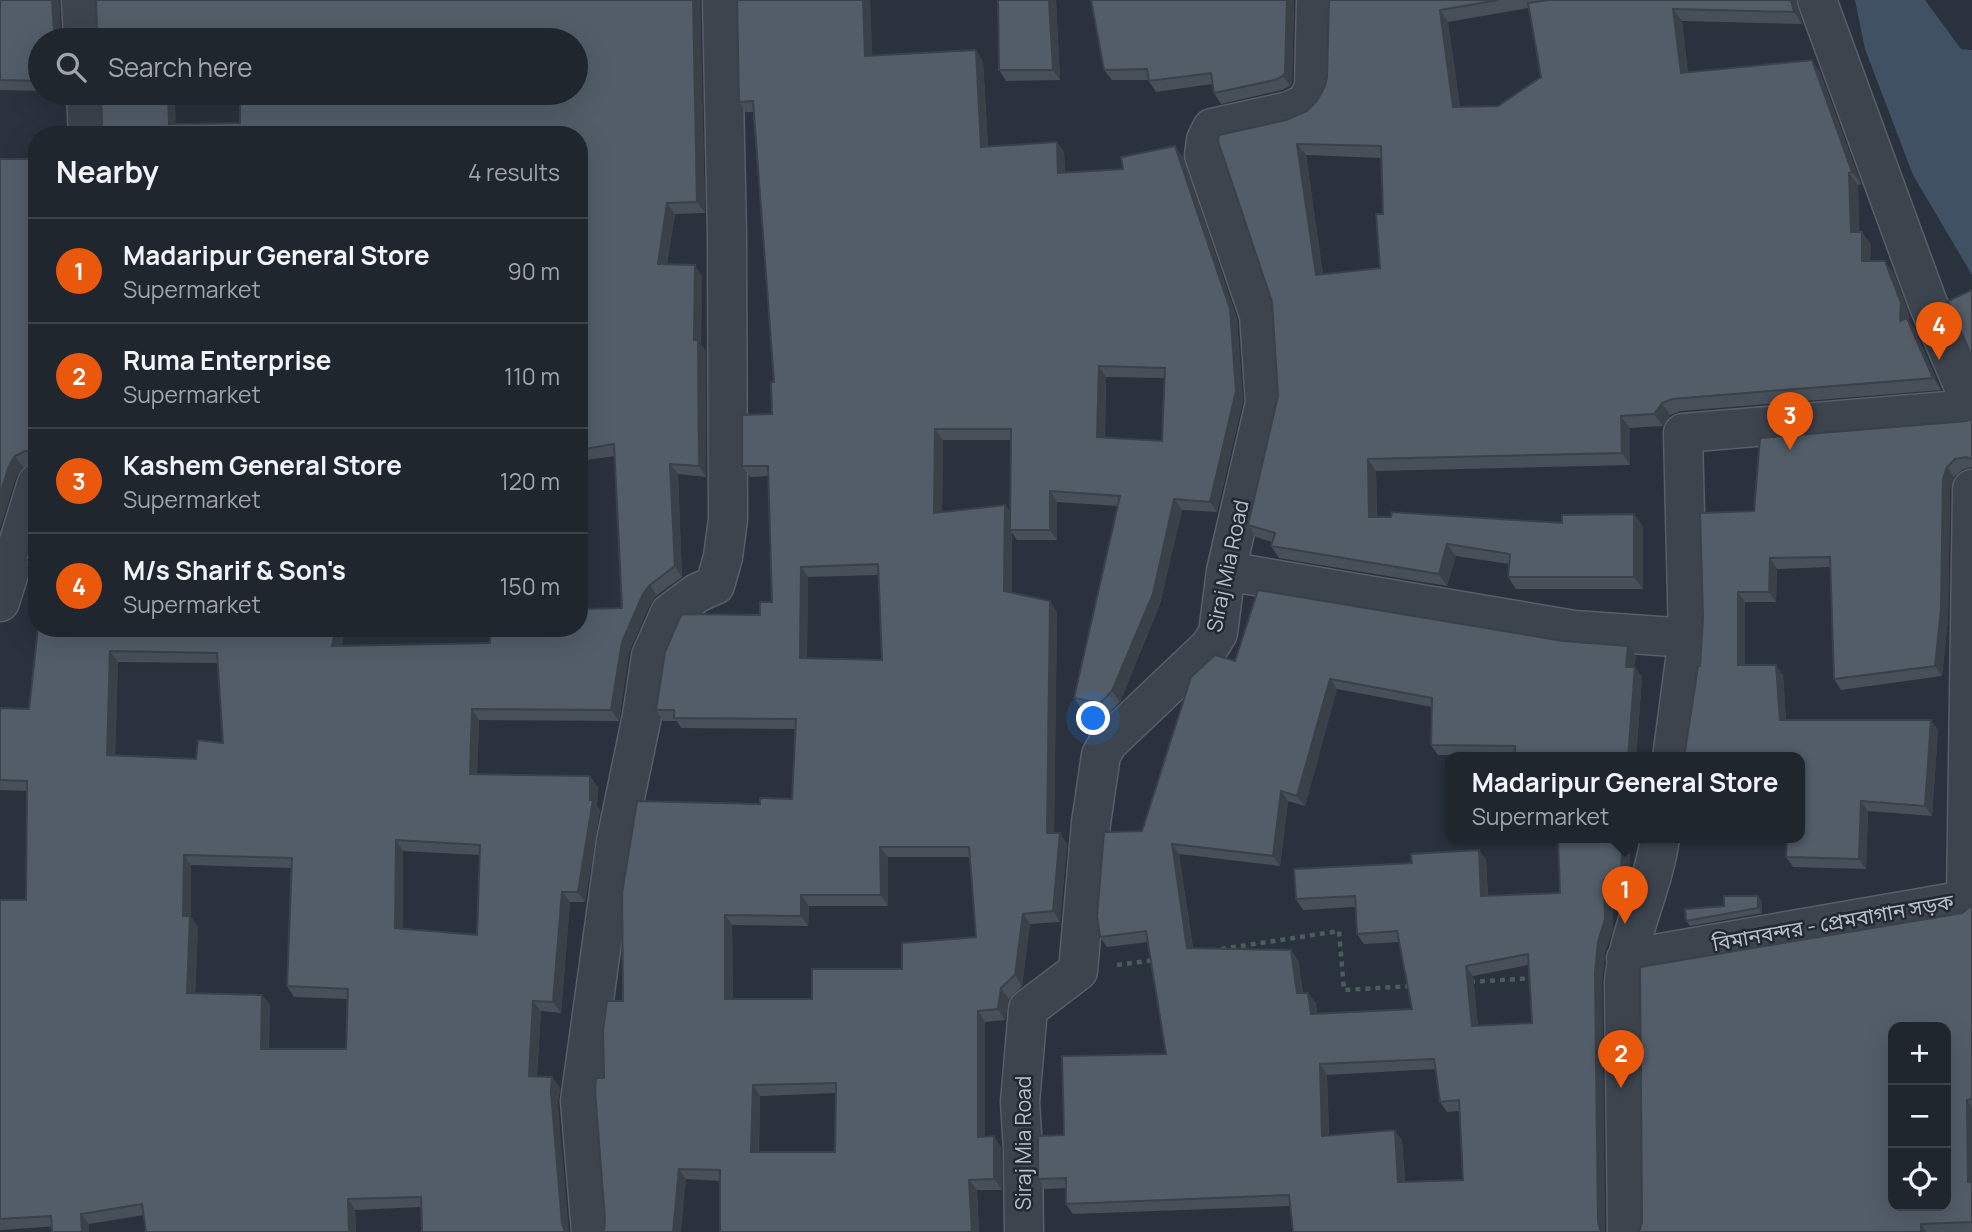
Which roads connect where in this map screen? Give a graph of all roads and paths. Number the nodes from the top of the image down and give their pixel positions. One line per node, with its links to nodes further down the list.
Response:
1 (81, 0): 5 (street)
2 (722, 0): 23 (street)
3 (1316, 0): 11 (street, Siraj Mia Road)
4 (1817, 0): 8 (street)
5 (82, 28)
6 (87, 105): 7 (street)
7 (88, 126)
8 (1972, 407): 13 (street)
9 (1972, 489): 17 (street, বিমানবন্দর - প্রেমবাগান সড়ক)
10 (28, 512): 12 (street)
11 (1226, 570): 13 (street); 19 (street, Siraj Mia Road)
12 (0, 602)
13 (1688, 638): 14 (street)
14 (1673, 752)
15 (1659, 843): 17 (street)
16 (1215, 950): 22 (path)
17 (1626, 958): 25 (street)
18 (1160, 959): 19 (path)
19 (1078, 971): 24 (street, Siraj Mia Road)
20 (1537, 978): 21 (path)
21 (1468, 982)
22 (1413, 986)
23 (591, 1232)
24 (1024, 1232)
25 (1627, 1232)

